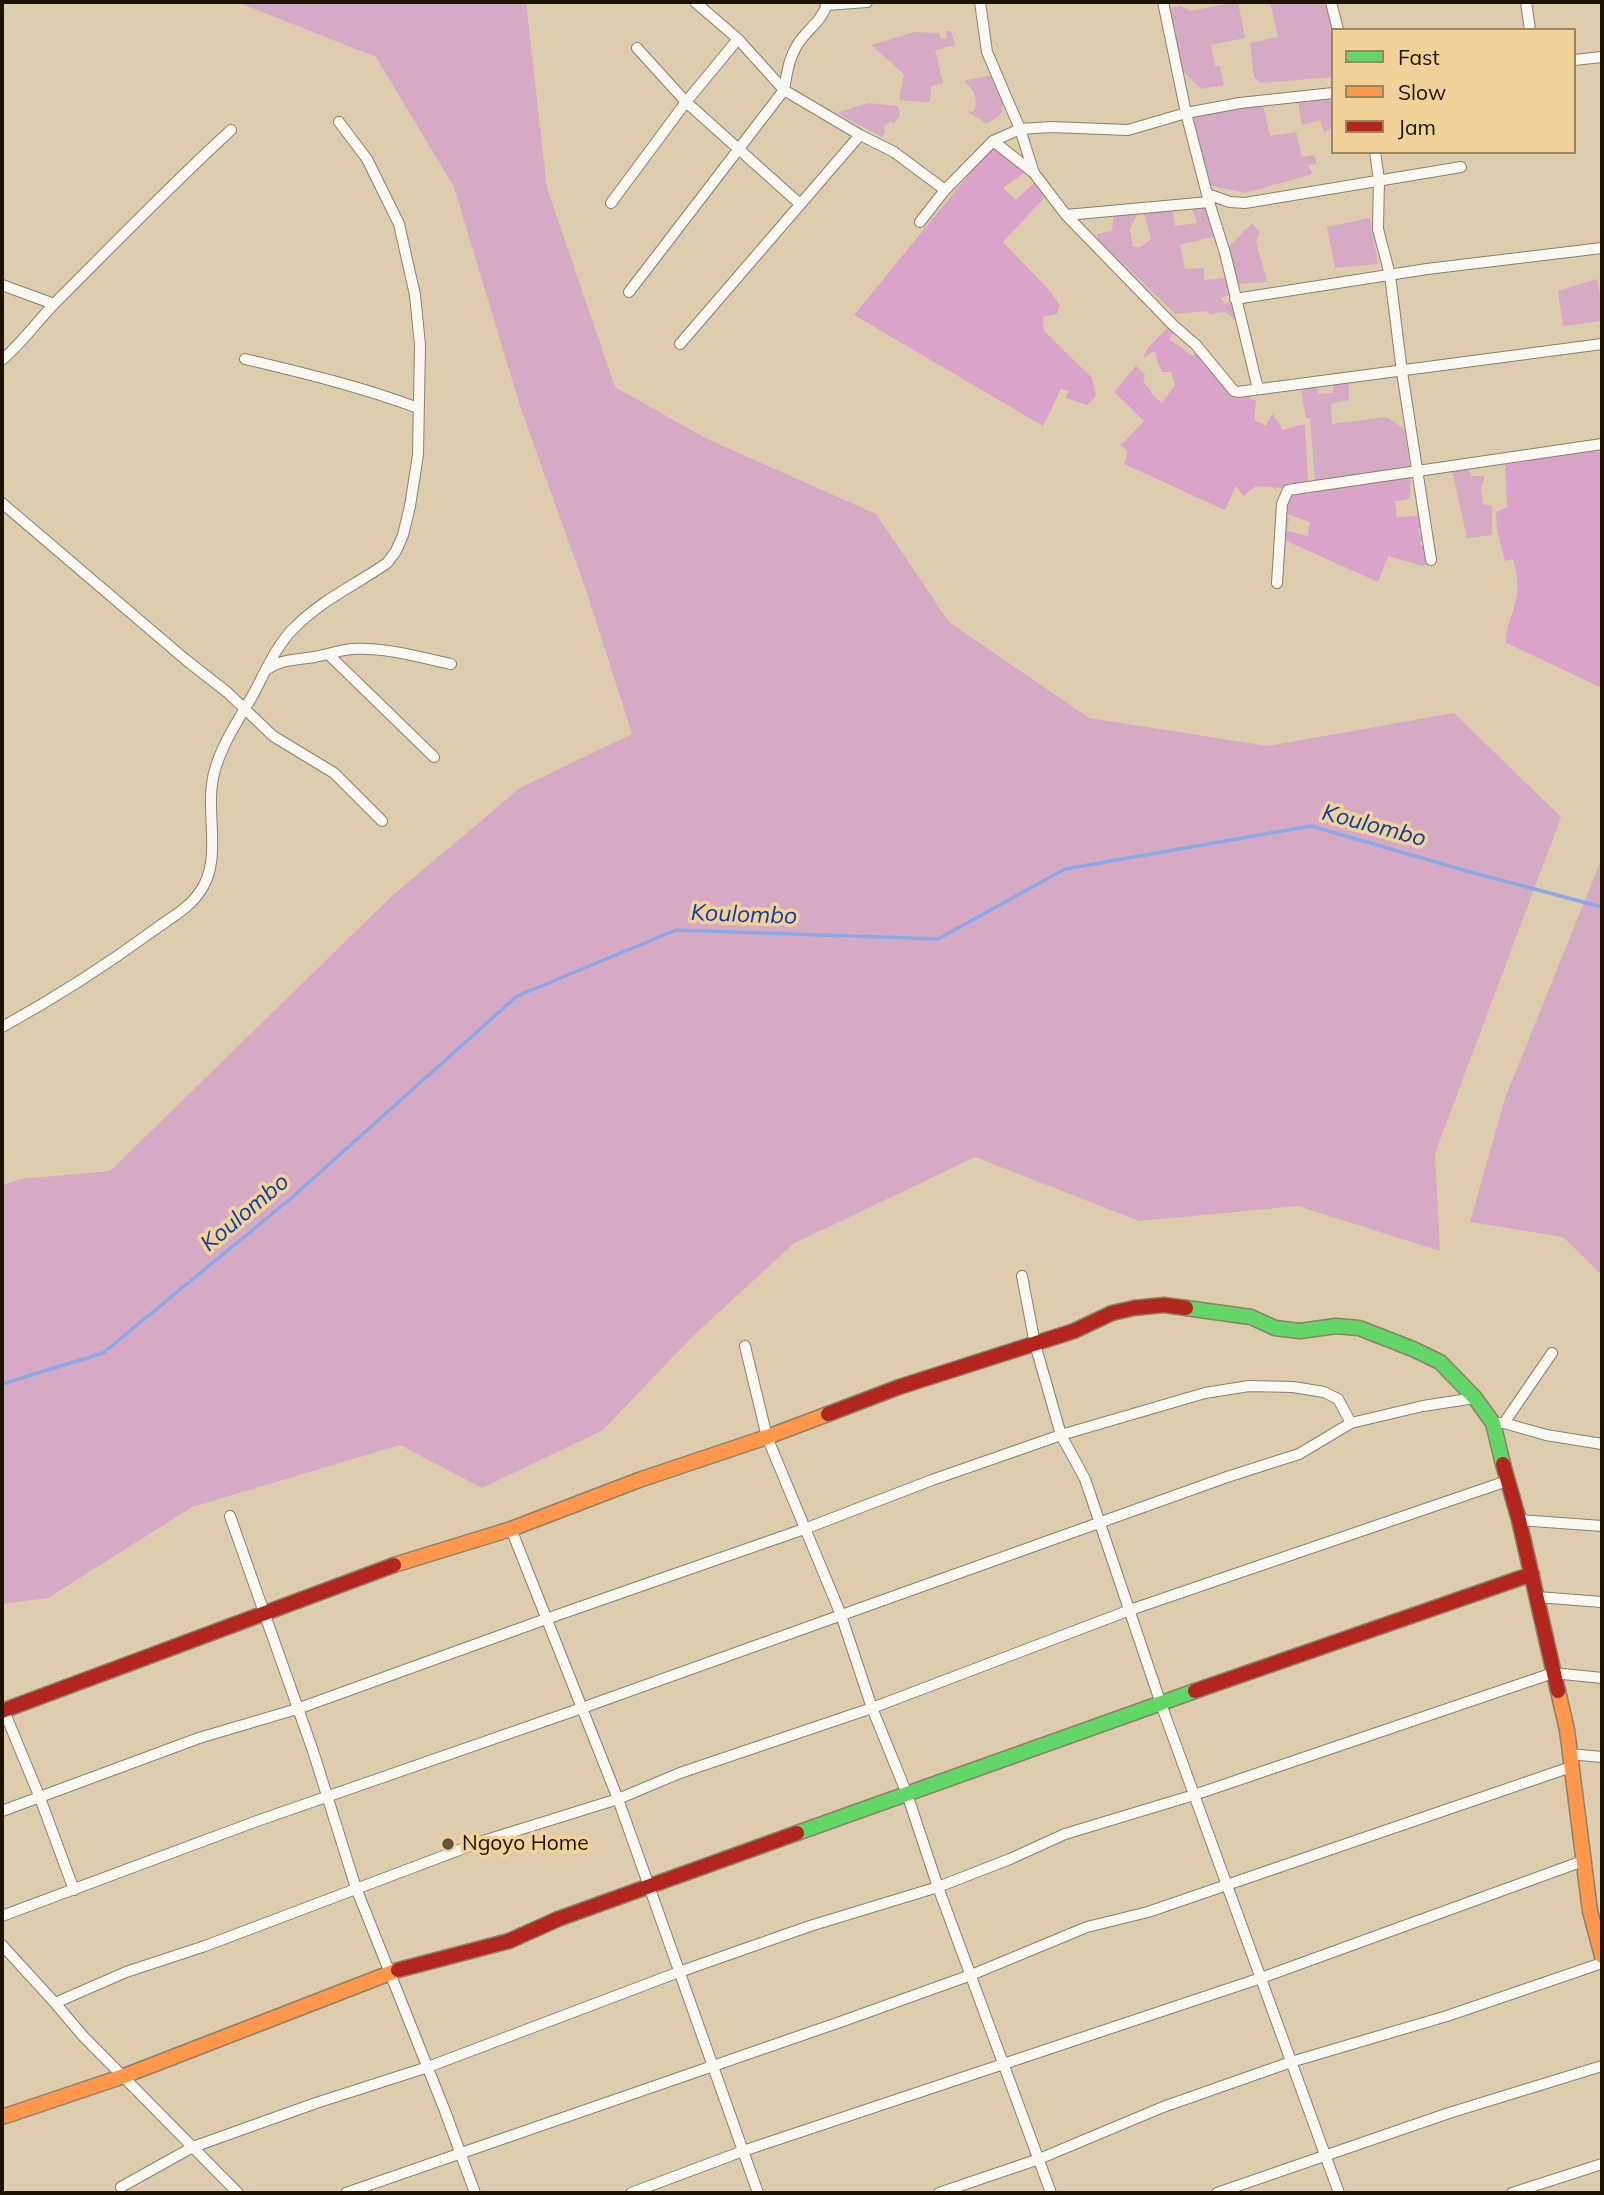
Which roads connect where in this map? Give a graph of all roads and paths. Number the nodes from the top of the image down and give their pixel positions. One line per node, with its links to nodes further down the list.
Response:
1 (695, 2): 10 (street)
2 (867, 2): 7 (street)
3 (980, 2): 20 (street)
4 (1163, 2): 17 (street)
5 (1331, 2): 8 (street)
6 (1526, 2): 9 (street)
7 (826, 3): 14 (street)
8 (1338, 28)
9 (1530, 28)
10 (738, 38): 14 (street); 16 (street)
11 (637, 48): 16 (street)
12 (1602, 57): 13 (street)
13 (1576, 60)
14 (784, 90): 21 (street); 23 (street)
15 (1331, 93): 17 (street)
16 (686, 102): 23 (street); 30 (street)
17 (1186, 113): 20 (street); 29 (street)
18 (339, 122): 46 (street)
19 (231, 130): 39 (street)
20 (1020, 130): 22 (street); 26 (street)
21 (860, 135): 28 (street); 31 (street)
22 (993, 141): 26 (street); 28 (street)
23 (740, 148): 31 (street); 37 (street)
24 (1375, 154): 27 (street)
25 (1461, 167): 27 (street)
26 (1034, 173): 32 (street)
27 (1379, 180): 29 (street); 35 (street)
28 (946, 190): 33 (street)
29 (1208, 198): 32 (street); 38 (street)
30 (611, 203)
31 (800, 204): 40 (street)
32 (1066, 215): 45 (street)
33 (920, 222)
34 (1602, 248): 35 (street)
35 (1390, 275): 38 (street); 44 (street)
36 (2, 285): 39 (street)
37 (629, 292)
38 (1236, 299): 45 (street)
39 (54, 304): 43 (street)
40 (681, 344)
41 (1602, 344): 44 (street)
42 (245, 359): 46 (street)
43 (2, 360)
44 (1402, 372): 45 (street); 48 (street)
45 (1258, 389)
46 (418, 408): 54 (street)
47 (1602, 444): 48 (street)
48 (1419, 471): 50 (street); 51 (street)
49 (2, 503): 55 (street)
50 (1431, 560)
51 (1277, 583)
52 (328, 654): 53 (street); 54 (street); 56 (street)
53 (451, 664)
54 (266, 669): 55 (street)
55 (244, 710): 57 (street); 58 (street)
56 (434, 757)
57 (382, 821)
58 (2, 1027)
59 (1022, 1276): 60 (street)
60 (1035, 1344): 63 (street); 66 (street); 67 (street)
61 (745, 1346): 67 (street)
62 (1552, 1353): 65 (street)
63 (1475, 1398): 64 (street); 65 (street)
64 (1351, 1423): 66 (street); 72 (street)
65 (1499, 1423): 68 (street); 69 (street)
66 (1061, 1435): 72 (street); 74 (street)
67 (767, 1437): 74 (street); 75 (street)
68 (1602, 1444)
69 (1507, 1481): 71 (street); 79 (street)
70 (230, 1516): 80 (street)
71 (1519, 1520): 73 (street); 76 (street)
72 (1100, 1523): 79 (street); 81 (street)
73 (1602, 1526)
74 (807, 1528): 81 (street); 82 (street)
75 (510, 1529): 80 (street); 82 (street)
76 (1532, 1574): 77 (street); 85 (street)
77 (1537, 1597): 78 (street); 83 (street)
78 (1602, 1602)
79 (1130, 1610): 85 (street); 87 (street)
80 (264, 1615): 88 (street); 89 (street)
81 (841, 1615): 86 (street); 87 (street)
82 (546, 1619): 86 (street); 89 (street)
83 (1553, 1673): 84 (street); 91 (street); 93 (street)
84 (1602, 1678)
85 (1161, 1704): 92 (street); 93 (street)
86 (582, 1708): 94 (street); 96 (street)
87 (872, 1708): 92 (street); 96 (street)
88 (2, 1709): 95 (street)
89 (297, 1709): 94 (street); 95 (street)
90 (1602, 1757): 91 (street)
91 (1570, 1760): 98 (street); 99 (street)
92 (907, 1794): 100 (street); 102 (street)
93 (1194, 1795): 99 (street); 100 (street)
94 (329, 1797): 101 (street); 103 (street)
95 (40, 1798): 97 (street); 103 (street)
96 (618, 1799): 101 (street); 102 (street)
97 (2, 1811)
98 (1583, 1861): 106 (street); 111 (street)
99 (1226, 1885): 110 (street); 111 (street)
100 (938, 1887): 109 (street); 110 (street)
101 (356, 1888): 108 (street); 112 (street)
102 (648, 1888): 108 (street); 109 (street)
103 (74, 1890): 104 (street)
104 (2, 1916)
105 (2, 1945): 112 (street)
106 (1602, 1956)
107 (1602, 1963): 113 (street)
108 (391, 1972): 117 (street); 118 (street)
109 (679, 1972): 115 (street); 117 (street)
110 (971, 1975): 114 (street); 115 (street)
111 (1261, 1978): 113 (street); 114 (street)
112 (55, 2003): 118 (street)
113 (1291, 2062): 123 (street); 124 (street)
114 (1004, 2064): 121 (street); 124 (street)
115 (713, 2066): 121 (street); 122 (street)
116 (1602, 2066): 123 (street)
117 (428, 2067): 120 (street); 122 (street)
118 (124, 2076): 119 (street); 120 (street)
119 (2, 2118)
120 (193, 2147): 126 (street); 127 (street)
121 (743, 2151): 130 (street); 131 (street)
122 (461, 2152): 128 (street); 129 (street)
123 (1325, 2155): 134 (street); 135 (street)
124 (1039, 2159): 132 (street); 133 (street)
125 (1602, 2164): 136 (street)
126 (121, 2187)
127 (238, 2193)
128 (346, 2193)
129 (475, 2193)
130 (631, 2193)
131 (758, 2193)
132 (939, 2193)
133 (1051, 2193)
134 (1217, 2193)
135 (1339, 2193)
136 (1512, 2193)

